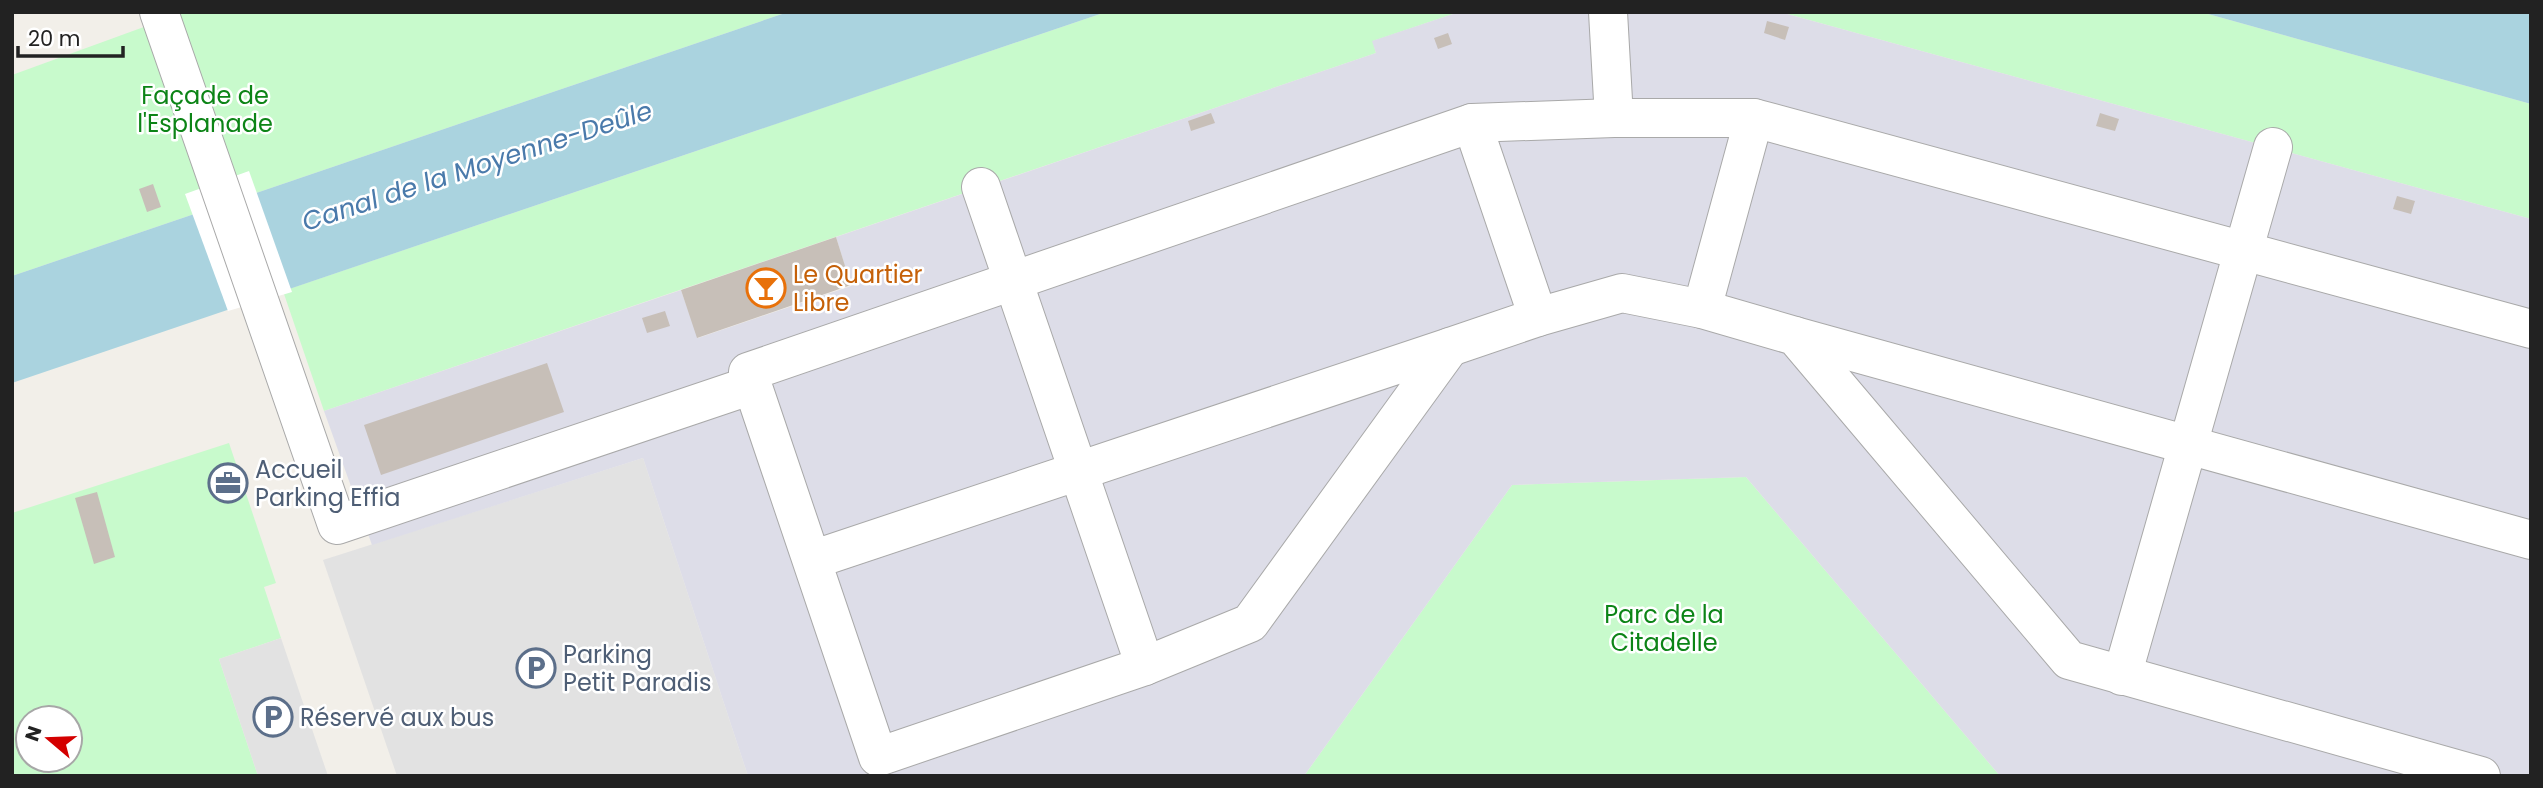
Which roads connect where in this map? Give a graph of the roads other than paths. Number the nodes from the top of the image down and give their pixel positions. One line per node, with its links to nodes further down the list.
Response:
1 (159, 12): 15 (street)
2 (1608, 12): 3 (street)
3 (1614, 118): 4 (street); 5 (street)
4 (1754, 118): 8 (street); 10 (street)
5 (1472, 123): 9 (street); 11 (street)
6 (2273, 147): 8 (street)
7 (981, 187): 9 (street)
8 (2243, 251): 12 (street); 16 (street)
9 (1014, 281): 15 (street); 17 (street)
10 (1702, 309): 11 (street); 13 (street)
11 (1538, 317): 14 (street)
12 (2531, 329)
13 (1795, 336): 16 (street); 21 (street)
14 (1450, 347): 17 (street); 20 (street)
15 (752, 385): 19 (street)
16 (2187, 444): 18 (street); 21 (street)
17 (1079, 471): 19 (street); 20 (street)
18 (2531, 540)
19 (812, 560): 20 (street)
20 (1145, 666)
21 (2122, 676): 22 (street)
22 (2481, 776)

